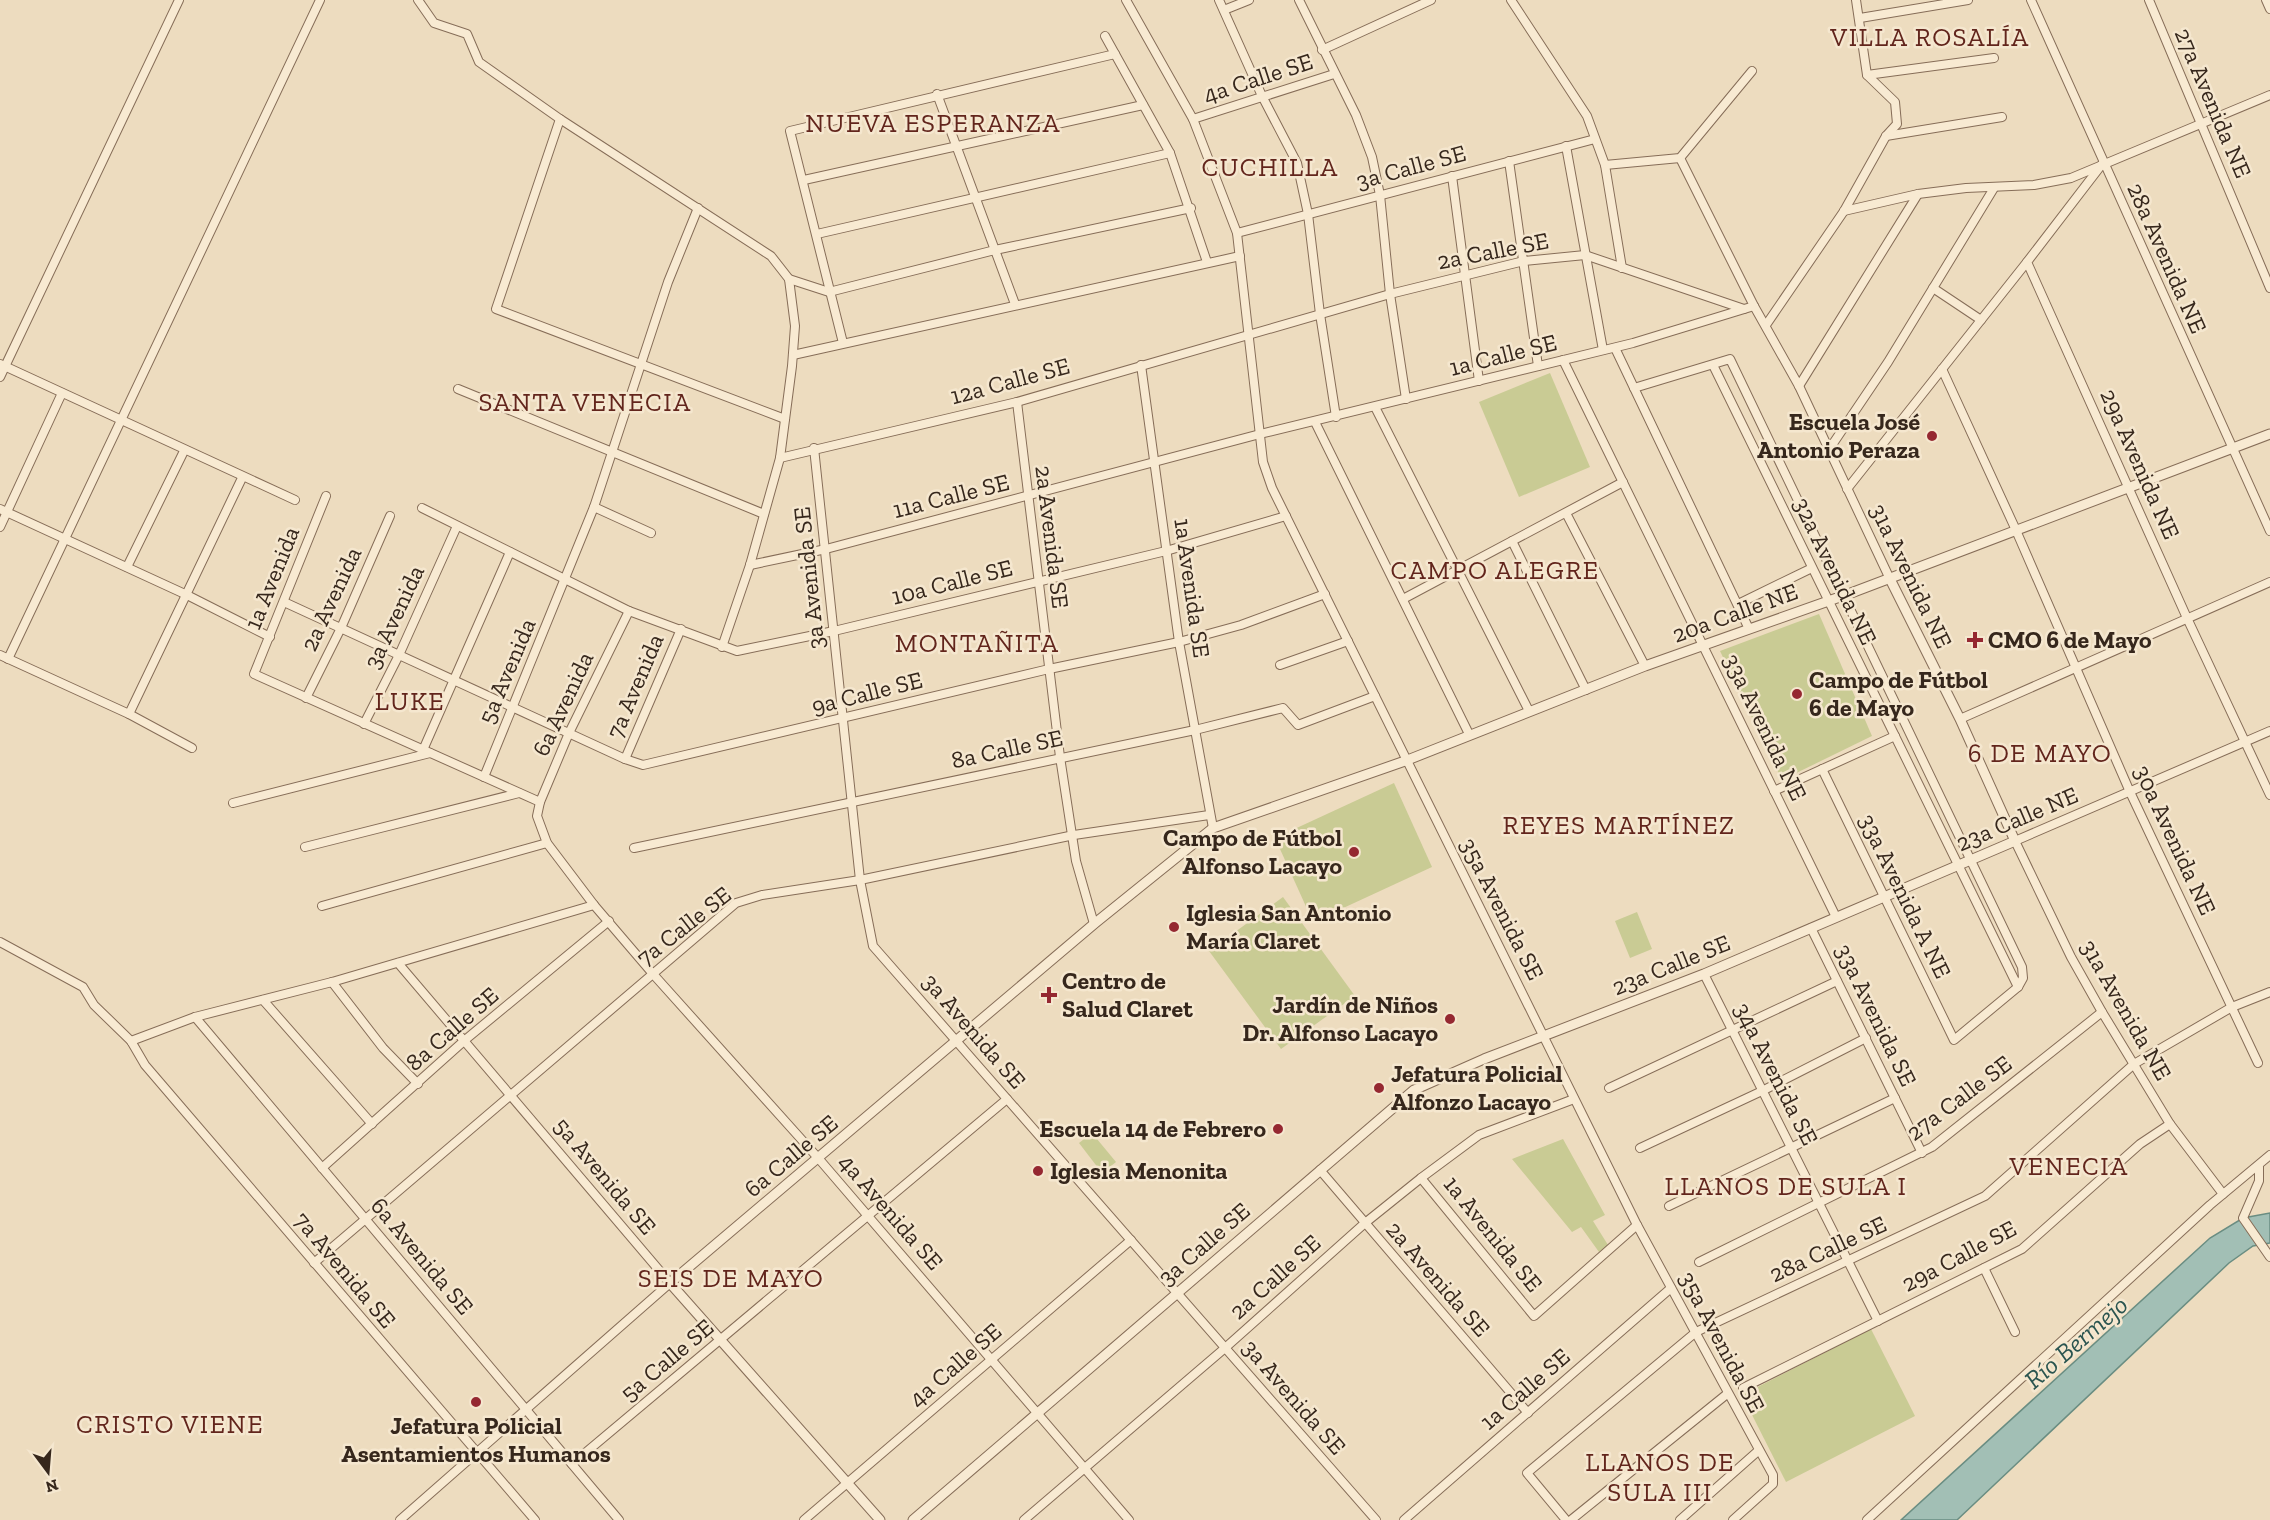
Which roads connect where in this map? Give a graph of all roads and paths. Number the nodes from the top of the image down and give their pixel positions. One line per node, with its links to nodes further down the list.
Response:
1 (179, 0): 80 (street)
2 (320, 0): 96 (street)
3 (418, 0): 30 (street)
4 (1126, 0): 31 (street, 35a Avenida SE)
5 (1219, 0): 16 (street)
6 (1249, 0): 16 (street)
7 (1299, 0): 19 (street)
8 (1431, 0): 19 (street, 4a Calle SE)
9 (1511, 0): 34 (street)
10 (1856, 0): 17 (street)
11 (1968, 0): 17 (street)
12 (2031, 0): 40 (street, 28a Avenida NE)
13 (2149, 0): 32 (street, 27a Avenida NE)
14 (2266, 0): 15 (street)
15 (2270, 9)
16 (1224, 10): 27 (street)
17 (1860, 18): 24 (street)
18 (1105, 36): 20 (street)
19 (1322, 50): 23 (street)
20 (1115, 54): 25 (street); 28 (street)
21 (1994, 58): 24 (street)
22 (1752, 71): 38 (street)
23 (1334, 74): 27 (street, 4a Calle SE); 46 (street)
24 (1867, 75): 33 (street)
25 (938, 94): 35 (street); 43 (street)
26 (2270, 95): 32 (street)
27 (1262, 96): 31 (street, 4a Calle SE); 51 (street)
28 (1143, 105): 35 (street); 37 (street)
29 (2002, 117): 33 (street)
30 (560, 119): 48 (street); 79 (street)
31 (1193, 119): 52 (street, 35a Avenida SE)
32 (2199, 122): 40 (street); 64 (street, 27a Avenida NE)
33 (1886, 136): 50 (street)
34 (1595, 139): 36 (street, 3a Calle SE); 41 (street)
35 (957, 146): 43 (street); 47 (street)
36 (1566, 146): 39 (street, 3a Calle SE); 55 (street)
37 (1170, 153): 47 (street); 49 (street)
38 (1680, 158): 41 (street); 68 (street, 31a Avenida NE)
39 (1509, 161): 42 (street, 3a Calle SE); 57 (street)
40 (2103, 163): 44 (street); 59 (street); 101 (street, 28a Avenida NE)
41 (1605, 165): 60 (street)
42 (1452, 176): 46 (street, 3a Calle SE); 61 (street)
43 (804, 180): 53 (street)
44 (1994, 188): 45 (street); 63 (street)
45 (1918, 194): 50 (street); 87 (street)
46 (1380, 195): 51 (street, 3a Calle SE); 66 (street)
47 (975, 197): 53 (street); 54 (street)
48 (698, 208): 62 (street); 79 (street, 5a Avenida)
49 (1191, 208): 54 (street); 58 (street)
50 (1844, 211): 72 (street)
51 (1308, 214): 52 (street, 3a Calle SE); 70 (street)
52 (1237, 233): 56 (street, 35a Avenida SE)
53 (817, 234): 65 (street)
54 (995, 250): 65 (street); 67 (street)
55 (1585, 255): 57 (street, 2a Calle SE); 60 (street, 2a Calle SE); 76 (street)
56 (1240, 256): 58 (street); 73 (street, 35a Avenida SE)
57 (1524, 261): 61 (street, 2a Calle SE); 83 (street)
58 (1208, 262): 67 (street)
59 (2027, 262): 71 (street); 109 (street, 29a Avenida NE)
60 (1622, 268): 69 (street, 2a Calle SE)
61 (1464, 274): 66 (street, 2a Calle SE); 86 (street)
62 (789, 279): 65 (street); 77 (street)
63 (1933, 288): 71 (street); 104 (street)
64 (2270, 288)
65 (829, 292): 74 (street)
66 (1390, 294): 70 (street, 2a Calle SE); 91 (street)
67 (1015, 304): 74 (street)
68 (1754, 306): 69 (street, 1a Calle SE); 72 (street, 31a Avenida NE)
69 (1744, 309): 75 (street, 1a Calle SE)
70 (1320, 314): 73 (street, 2a Calle SE); 94 (street)
71 (1981, 320): 84 (street)
72 (1766, 325): 87 (street, 31a Avenida NE)
73 (1247, 334): 81 (street, 12a Calle SE); 98 (street, 35a Avenida SE)
74 (843, 343): 77 (street)
75 (1615, 348): 76 (street, 1a Calle SE); 88 (street)
76 (1603, 350): 78 (street, 1a Calle SE)
77 (793, 355): 95 (street)
78 (1563, 360): 83 (street, 1a Calle SE); 108 (street, 33a Avenida NE)
79 (642, 364): 95 (street); 103 (street, 5a Avenida)
80 (2, 365): 85 (street); 90 (street)
81 (1141, 365): 92 (street, 12a Calle SE); 106 (street, 1a Avenida SE)
82 (1713, 365): 88 (street); 133 (street, 32a Avenida NE); 141 (street)
83 (1538, 366): 86 (street, 1a Calle SE)
84 (1942, 369): 110 (street); 123 (street, 30a Avenida NE)
85 (0, 377)
86 (1479, 381): 91 (street, 1a Calle SE)
87 (1799, 386): 104 (street, 31a Avenida NE)
88 (1634, 388): 145 (street)
89 (458, 389): 103 (street)
90 (62, 393): 96 (street); 116 (street)
91 (1406, 399): 93 (street, 1a Calle SE)
92 (1017, 402): 100 (street, 12a Calle SE); 112 (street, 2a Avenida SE)
93 (1375, 407): 94 (street, 1a Calle SE); 134 (street)
94 (1336, 417): 97 (street, 1a Calle SE)
95 (785, 419): 105 (street)
96 (121, 421): 102 (street); 126 (street)
97 (1315, 422): 98 (street, 1a Calle SE); 142 (street)
98 (1260, 434): 106 (street, 11a Calle SE); 120 (street, 35a Avenida SE)
99 (2270, 434): 101 (street, 20a Calle NE)
100 (814, 448): 105 (street, 12a Calle SE); 128 (street, 3a Avenida SE)
101 (2231, 448): 109 (street, 20a Calle NE); 124 (street, 28a Avenida NE)
102 (184, 451): 107 (street); 132 (street)
103 (613, 451): 114 (street, 5a Avenida); 118 (street)
104 (1828, 451): 110 (street, 31a Avenida NE)
105 (780, 458): 118 (street)
106 (1154, 463): 112 (street, 11a Calle SE); 129 (street, 1a Avenida SE)
107 (242, 478): 113 (street); 140 (street)
108 (1623, 482): 117 (street); 155 (street, 33a Avenida NE)
109 (2129, 485): 123 (street, 20a Calle NE); 147 (street, 29a Avenida NE)
110 (1847, 489): 135 (street, 31a Avenida NE)
111 (326, 496): 144 (street, 1a Avenida)
112 (1027, 497): 128 (street, 11a Calle SE); 137 (street, 2a Avenida SE)
113 (295, 500)
114 (594, 507): 125 (street); 136 (street, 5a Avenida)
115 (422, 508): 121 (street, 10a Calle SE)
116 (3, 511): 122 (street); 126 (street)
117 (1566, 513): 127 (street); 161 (street)
118 (764, 514): 131 (street)
119 (390, 516): 148 (street, 2a Avenida)
120 (1286, 516): 129 (street, 10a Calle SE); 139 (street, 35a Avenida SE)
121 (458, 526): 130 (street, 10a Calle SE); 158 (street, 3a Avenida)
122 (0, 527)
123 (2016, 528): 135 (street, 20a Calle NE); 163 (street, 30a Avenida NE)
124 (2270, 531)
125 (651, 533)
126 (65, 539): 132 (street); 159 (street)
127 (1512, 541): 134 (street); 165 (street)
128 (826, 549): 131 (street, 11a Calle SE); 151 (street, 3a Avenida SE)
129 (1166, 551): 137 (street, 10a Calle SE); 154 (street, 1a Avenida SE)
130 (510, 552): 136 (street, 10a Calle SE); 164 (street)
131 (750, 565): 156 (street)
132 (127, 567): 140 (street)
133 (1812, 568): 143 (street, 32a Avenida NE); 145 (street)
134 (1459, 569): 142 (street); 169 (street)
135 (1889, 577): 141 (street, 20a Calle NE); 172 (street, 31a Avenida NE)
136 (566, 580): 146 (street, 10a Calle SE); 168 (street, 5a Avenida)
137 (1038, 581): 151 (street, 10a Calle SE); 162 (street, 2a Avenida SE)
138 (2270, 582): 147 (street)
139 (1325, 594): 153 (street, 35a Avenida SE); 154 (street, 9a Calle SE)
140 (187, 595): 152 (street); 170 (street)
141 (1845, 595): 143 (street, 20a Calle NE); 217 (street)
142 (1403, 599): 177 (street)
143 (1828, 600): 150 (street, 20a Calle NE); 178 (street, 32a Avenida NE)
144 (284, 602): 148 (street, 9a Calle SE); 152 (street, 1a Avenida)
145 (1738, 604): 150 (street)
146 (630, 611): 149 (street, 10a Calle SE); 176 (street, 6a Avenida)
147 (2187, 618): 163 (street); 179 (street, 29a Avenida NE)
148 (341, 628): 158 (street, 9a Calle SE); 167 (street, 2a Avenida)
149 (681, 629): 156 (street, 10a Calle SE); 183 (street, 7a Avenida)
150 (1749, 629): 155 (street, 20a Calle NE)
151 (834, 631): 156 (street, 10a Calle SE); 171 (street, 3a Avenida SE)
152 (270, 637): 167 (street, 1a Avenida)
153 (1348, 641): 160 (street); 166 (street, 35a Avenida SE)
154 (1179, 642): 162 (street, 9a Calle SE); 174 (street, 1a Avenida SE)
155 (1703, 645): 161 (street, 20a Calle NE); 187 (street, 33a Avenida NE)
156 (722, 647)
157 (0, 655): 159 (street)
158 (399, 655): 164 (street, 9a Calle SE); 173 (street, 3a Avenida)
159 (8, 659): 170 (street)
160 (1280, 664)
161 (1645, 666): 165 (street, 20a Calle NE)
162 (1049, 669): 171 (street, 9a Calle SE); 182 (street, 2a Avenida SE)
163 (2075, 669): 172 (street); 188 (street, 30a Avenida NE)
164 (454, 680): 168 (street, 9a Calle SE); 181 (street)
165 (1586, 690): 169 (street, 20a Calle NE)
166 (1376, 696): 174 (street, 8a Calle SE); 184 (street, 35a Avenida SE)
167 (306, 698): 173 (street)
168 (512, 707): 176 (street, 9a Calle SE); 186 (street, 5a Avenida)
169 (1528, 711): 177 (street, 20a Calle NE)
170 (129, 714): 180 (street)
171 (845, 718): 183 (street, 9a Calle SE); 193 (street, 3a Avenida SE)
172 (1960, 719): 198 (street, 31a Avenida NE)
173 (364, 724): 181 (street)
174 (1195, 730): 182 (street, 8a Calle SE); 194 (street, 1a Avenida SE)
175 (2270, 731): 179 (street, 23a Calle NE)
176 (569, 733): 183 (street, 9a Calle SE); 191 (street, 6a Avenida)
177 (1469, 734): 184 (street, 20a Calle NE)
178 (1894, 736): 185 (street); 202 (street, 32a Avenida NE)
179 (2245, 742): 188 (street, 23a Calle NE); 190 (street, 29a Avenida NE)
180 (192, 748)
181 (426, 751): 186 (street); 192 (street)
182 (1060, 757): 193 (street, 8a Calle SE); 197 (street, 2a Avenida SE)
183 (625, 759)
184 (1405, 761): 196 (street, 20a Calle NE); 224 (street, 35a Avenida SE)
185 (1822, 770): 187 (street); 204 (street, 33a Avenida A NE)
186 (484, 777): 189 (street)
187 (1774, 791): 207 (street, 33a Avenida NE)
188 (2130, 792): 198 (street, 23a Calle NE); 220 (street, 30a Avenida NE)
189 (519, 793): 191 (street); 200 (street)
190 (2270, 795)
191 (540, 802): 195 (street, 6a Avenida)
192 (233, 803)
193 (852, 803): 201 (street, 8a Calle SE); 203 (street, 3a Avenida SE)
194 (1209, 815): 196 (street, 1a Avenida SE); 197 (street, 7a Calle SE)
195 (537, 816): 199 (street, 4a Avenida SE)
196 (1213, 828): 209 (street, 6a Calle SE)
197 (1074, 836): 203 (street, 7a Calle SE); 209 (street, 2a Avenida SE)
198 (2015, 841): 202 (street, 23a Calle NE); 221 (street, 31a Avenida NE)
199 (547, 843): 205 (street, 4a Avenida SE); 206 (street)
200 (305, 847)
201 (634, 848)
202 (1958, 865): 204 (street, 23a Calle NE); 217 (street, 32a Avenida NE)
203 (860, 880): 213 (street, 7a Calle SE); 227 (street, 3a Avenida SE)
204 (1884, 897): 207 (street, 23a Calle NE); 217 (street, 33a Avenida A NE)
205 (594, 905): 208 (street, 4a Avenida SE); 212 (street)
206 (322, 906)
207 (1836, 917): 210 (street, 23a Calle NE)
208 (609, 921): 213 (street, 4a Avenida SE); 226 (street, 8a Calle SE)
209 (1094, 924): 227 (street, 6a Calle SE)
210 (1811, 928): 214 (street, 23a Calle SE); 215 (street, 33a Avenida SE)
211 (0, 942): 228 (street, 7a Avenida SE)
212 (398, 963): 216 (street); 226 (street, 5a Avenida SE)
213 (653, 974): 234 (street, 7a Calle SE); 244 (street, 4a Avenida SE)
214 (1704, 974): 223 (street, 34a Avenida SE); 224 (street, 23a Calle SE)
215 (1837, 981): 223 (street); 225 (street, 33a Avenida SE)
216 (332, 982): 219 (street); 231 (street)
217 (2018, 987)
218 (2270, 992): 220 (street, 28a Calle SE)
219 (263, 1000): 222 (street); 238 (street)
220 (2232, 1007): 229 (street, 30a Avenida NE); 230 (street, 28a Calle SE)
221 (2103, 1012): 230 (street, 31a Avenida NE); 242 (street, 27a Calle SE)
222 (195, 1017): 228 (street); 246 (street, 6a Avenida SE)
223 (1732, 1030): 232 (street); 233 (street, 34a Avenida SE)
224 (1544, 1036): 237 (street, 35a Avenida SE); 247 (street, 3a Calle SE)
225 (1866, 1038): 233 (street); 235 (street, 33a Avenida SE)
226 (465, 1040): 231 (street, 8a Calle SE); 234 (street, 5a Avenida SE)
227 (956, 1040): 236 (street, 3a Avenida SE); 244 (street, 6a Calle SE)
228 (131, 1041): 260 (street, 7a Avenida SE)
229 (2258, 1063)
230 (2134, 1064): 239 (street, 31a Avenida NE); 259 (street, 28a Calle SE)
231 (418, 1084): 238 (street, 8a Calle SE)
232 (1609, 1088)
233 (1762, 1091): 240 (street); 241 (street, 34a Avenida SE)
234 (512, 1096): 253 (street, 7a Calle SE); 262 (street, 5a Avenida SE)
235 (1895, 1098): 241 (street); 242 (street, 33a Avenida SE)
236 (1007, 1099): 252 (street, 5a Calle SE); 256 (street, 3a Avenida SE)
237 (1574, 1099): 248 (street, 2a Calle SE); 255 (street, 35a Avenida SE)
238 (372, 1124): 246 (street, 8a Calle SE)
239 (2170, 1124): 249 (street, 31a Avenida NE); 261 (street, 29a Calle SE)
240 (1640, 1148)
241 (1791, 1149): 250 (street, 34a Avenida SE); 251 (street)
242 (1922, 1153): 250 (street, 27a Calle SE)
243 (2270, 1155): 245 (street)
244 (819, 1159): 252 (street, 4a Avenida SE); 262 (street, 6a Calle SE)
245 (2259, 1167): 249 (street); 257 (street)
246 (322, 1168): 253 (street, 6a Avenida SE)
247 (1320, 1170): 254 (street, 2a Avenida SE); 264 (street, 3a Calle SE)
248 (1421, 1178): 254 (street, 2a Calle SE); 255 (street, 1a Avenida SE)
249 (2223, 1194): 294 (street)
250 (1819, 1203): 258 (street, 27a Calle SE); 259 (street, 34a Avenida SE)
251 (1669, 1206)
252 (868, 1215): 268 (street, 5a Calle SE); 270 (street, 4a Avenida SE)
253 (366, 1221): 260 (street, 7a Calle SE); 273 (street, 6a Avenida SE)
254 (1365, 1223): 269 (street, 2a Calle SE); 274 (street, 2a Avenida SE)
255 (1637, 1225): 263 (street, 35a Avenida SE)
256 (1131, 1240): 264 (street, 3a Avenida SE); 270 (street, 4a Calle SE)
257 (2270, 1257)
258 (1699, 1262)
259 (1848, 1262): 265 (street, 34a Avenida SE); 266 (street, 28a Calle SE)
260 (314, 1263): 276 (street, 7a Avenida SE)
261 (1984, 1268): 265 (street, 29a Calle SE); 267 (street)
262 (670, 1283): 268 (street, 5a Avenida SE); 273 (street, 6a Calle SE)
263 (1671, 1288): 266 (street, 35a Avenida SE); 274 (street, 1a Calle SE)
264 (1177, 1293): 269 (street, 3a Avenida SE); 275 (street, 3a Calle SE)
265 (1878, 1321): 271 (street, 29a Calle SE)
266 (1696, 1332): 272 (street, 35a Avenida SE); 291 (street, 28a Calle SE)
267 (2015, 1332)
268 (721, 1340): 278 (street, 5a Calle SE); 280 (street, 5a Avenida SE)
269 (1225, 1348): 279 (street, 2a Calle SE); 289 (street, 3a Avenida SE)
270 (991, 1359): 275 (street, 4a Avenida SE); 280 (street, 4a Calle SE)
271 (1743, 1388)
272 (1727, 1394): 277 (street, 35a Avenida SE); 291 (street)
273 (526, 1410): 276 (street, 6a Calle SE); 278 (street, 6a Avenida SE)
274 (1528, 1413): 290 (street, 1a Calle SE)
275 (1038, 1414): 279 (street, 4a Avenida SE); 286 (street, 3a Calle SE)
276 (476, 1451): 281 (street, 6a Calle SE); 282 (street, 7a Avenida SE)
277 (1758, 1451): 292 (street); 293 (street, 35a Avenida SE)
278 (572, 1464): 283 (street, 6a Avenida SE)
279 (1085, 1468): 287 (street, 2a Calle SE); 288 (street, 4a Avenida SE)
280 (847, 1483): 284 (street, 4a Calle SE); 285 (street, 5a Avenida SE)
281 (400, 1520)
282 (535, 1520)
283 (619, 1520)
284 (804, 1520)
285 (880, 1520)
286 (913, 1520)
287 (1024, 1520)
288 (1129, 1520)
289 (1376, 1520)
290 (1404, 1520)
291 (1569, 1520)
292 (1680, 1520)
293 (1733, 1520)
294 (1867, 1520)

